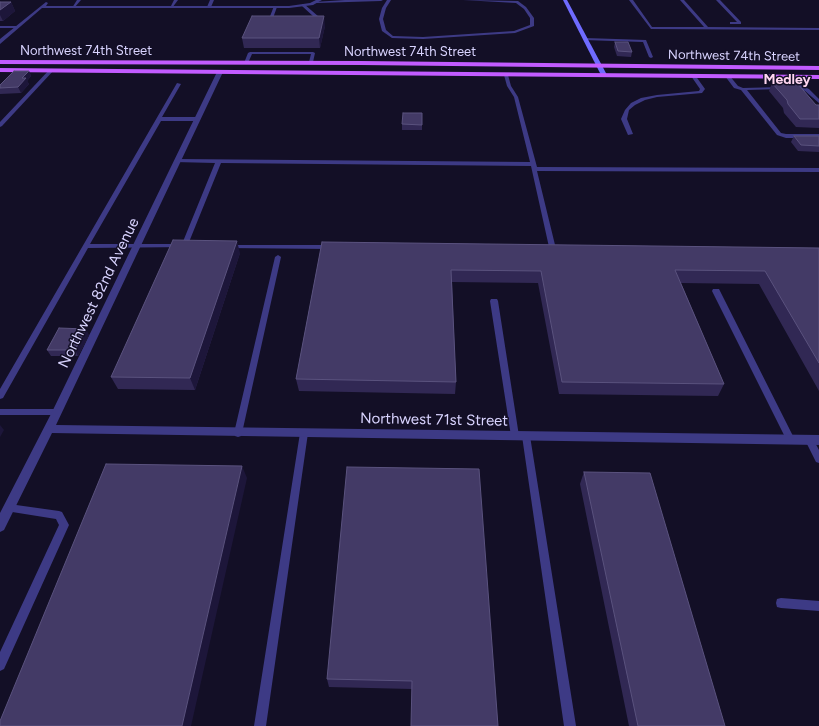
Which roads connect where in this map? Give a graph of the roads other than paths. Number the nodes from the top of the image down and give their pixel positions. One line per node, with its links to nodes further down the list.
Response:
1 (49, 0): 15 (street)
2 (79, 0): 16 (lane)
3 (176, 0): 17 (lane)
4 (212, 0): 18 (lane)
5 (375, 0): 6 (lane); 13 (lane)
6 (381, 0)
7 (389, 0): 8 (lane)
8 (465, 0)
9 (565, 0): 29 (main road)
10 (631, 0): 27 (lane)
11 (682, 0): 22 (lane)
12 (718, 0): 24 (lane)
13 (318, 1): 14 (street)
14 (304, 5): 19 (street); 20 (lane)
15 (41, 7): 16 (street); 26 (street)
16 (73, 7): 17 (street)
17 (171, 7): 18 (street)
18 (209, 7): 19 (street)
19 (275, 7): 21 (lane)
20 (302, 18)
21 (279, 19)
22 (702, 23): 23 (lane); 27 (lane)
23 (710, 23)
24 (725, 23)
25 (0, 27): 26 (lane)
26 (16, 27): 30 (street)
27 (707, 28): 28 (lane)
28 (819, 29)
29 (585, 39): 31 (lane); 35 (main road)
30 (0, 42)
31 (651, 57)
32 (0, 62): 33 (main road, Northwest 74th Street)
33 (246, 62): 34 (main road, Northwest 74th Street); 34 (lane)
34 (311, 62): 35 (main road, Northwest 74th Street)
35 (599, 65): 36 (main road, Northwest 74th Street); 43 (main road)
36 (816, 68): 46 (main road)
37 (0, 70): 38 (main road, Northwest 74th Street)
38 (16, 70): 39 (main road, Northwest 74th Street); 42 (lane)
39 (52, 70): 40 (main road, Northwest 74th Street); 56 (lane)
40 (220, 72): 41 (main road, Northwest 74th Street); 55 (street, Northwest 82nd Avenue)
41 (506, 74): 43 (main road, Northwest 74th Street); 61 (lane)
42 (12, 75)
43 (604, 75): 44 (main road, Northwest 74th Street)
44 (693, 76): 45 (main road, Northwest 74th Street); 57 (lane)
45 (727, 76): 46 (main road, Northwest 74th Street); 52 (lane)
46 (790, 76): 47 (main road, Northwest 74th Street); 51 (lane)
47 (819, 77)
48 (179, 84): 54 (lane)
49 (786, 88): 52 (lane)
50 (793, 88): 51 (lane)
51 (800, 88): 53 (lane)
52 (742, 90): 58 (lane)
53 (819, 102)
54 (159, 119): 55 (lane); 63 (lane)
55 (198, 119): 59 (street, Northwest 82nd Avenue)
56 (0, 125)
57 (630, 134)
58 (819, 136)
59 (177, 161): 60 (lane); 66 (street, Northwest 82nd Avenue)
60 (219, 161): 61 (lane); 64 (lane)
61 (534, 166): 62 (lane); 70 (lane)
62 (819, 170)
63 (86, 246): 66 (lane); 75 (lane)
64 (185, 246): 65 (lane); 66 (lane)
65 (193, 246)
66 (136, 247): 77 (street, Northwest 82nd Avenue)
67 (217, 247): 68 (lane)
68 (337, 247)
69 (537, 249): 70 (lane)
70 (553, 249): 71 (lane)
71 (560, 249)
72 (278, 257): 79 (lane)
73 (716, 291): 82 (lane)
74 (494, 301): 81 (lane)
75 (0, 396)
76 (0, 412): 77 (lane)
77 (57, 412): 78 (street, Northwest 82nd Avenue)
78 (49, 429): 79 (street, Northwest 71st Street); 85 (street, Northwest 82nd Avenue)
79 (238, 433): 80 (street, Northwest 71st Street)
80 (304, 433): 81 (street, Northwest 71st Street); 90 (lane)
81 (520, 436): 82 (street, Northwest 71st Street); 91 (lane)
82 (791, 440): 83 (street, Northwest 71st Street)
83 (814, 440): 84 (lane)
84 (819, 459)
85 (9, 508): 86 (street, Northwest 82nd Avenue); 89 (lane)
86 (0, 526)
87 (781, 603): 88 (lane)
88 (819, 606)
89 (0, 665)
90 (260, 726)
91 (570, 726)

